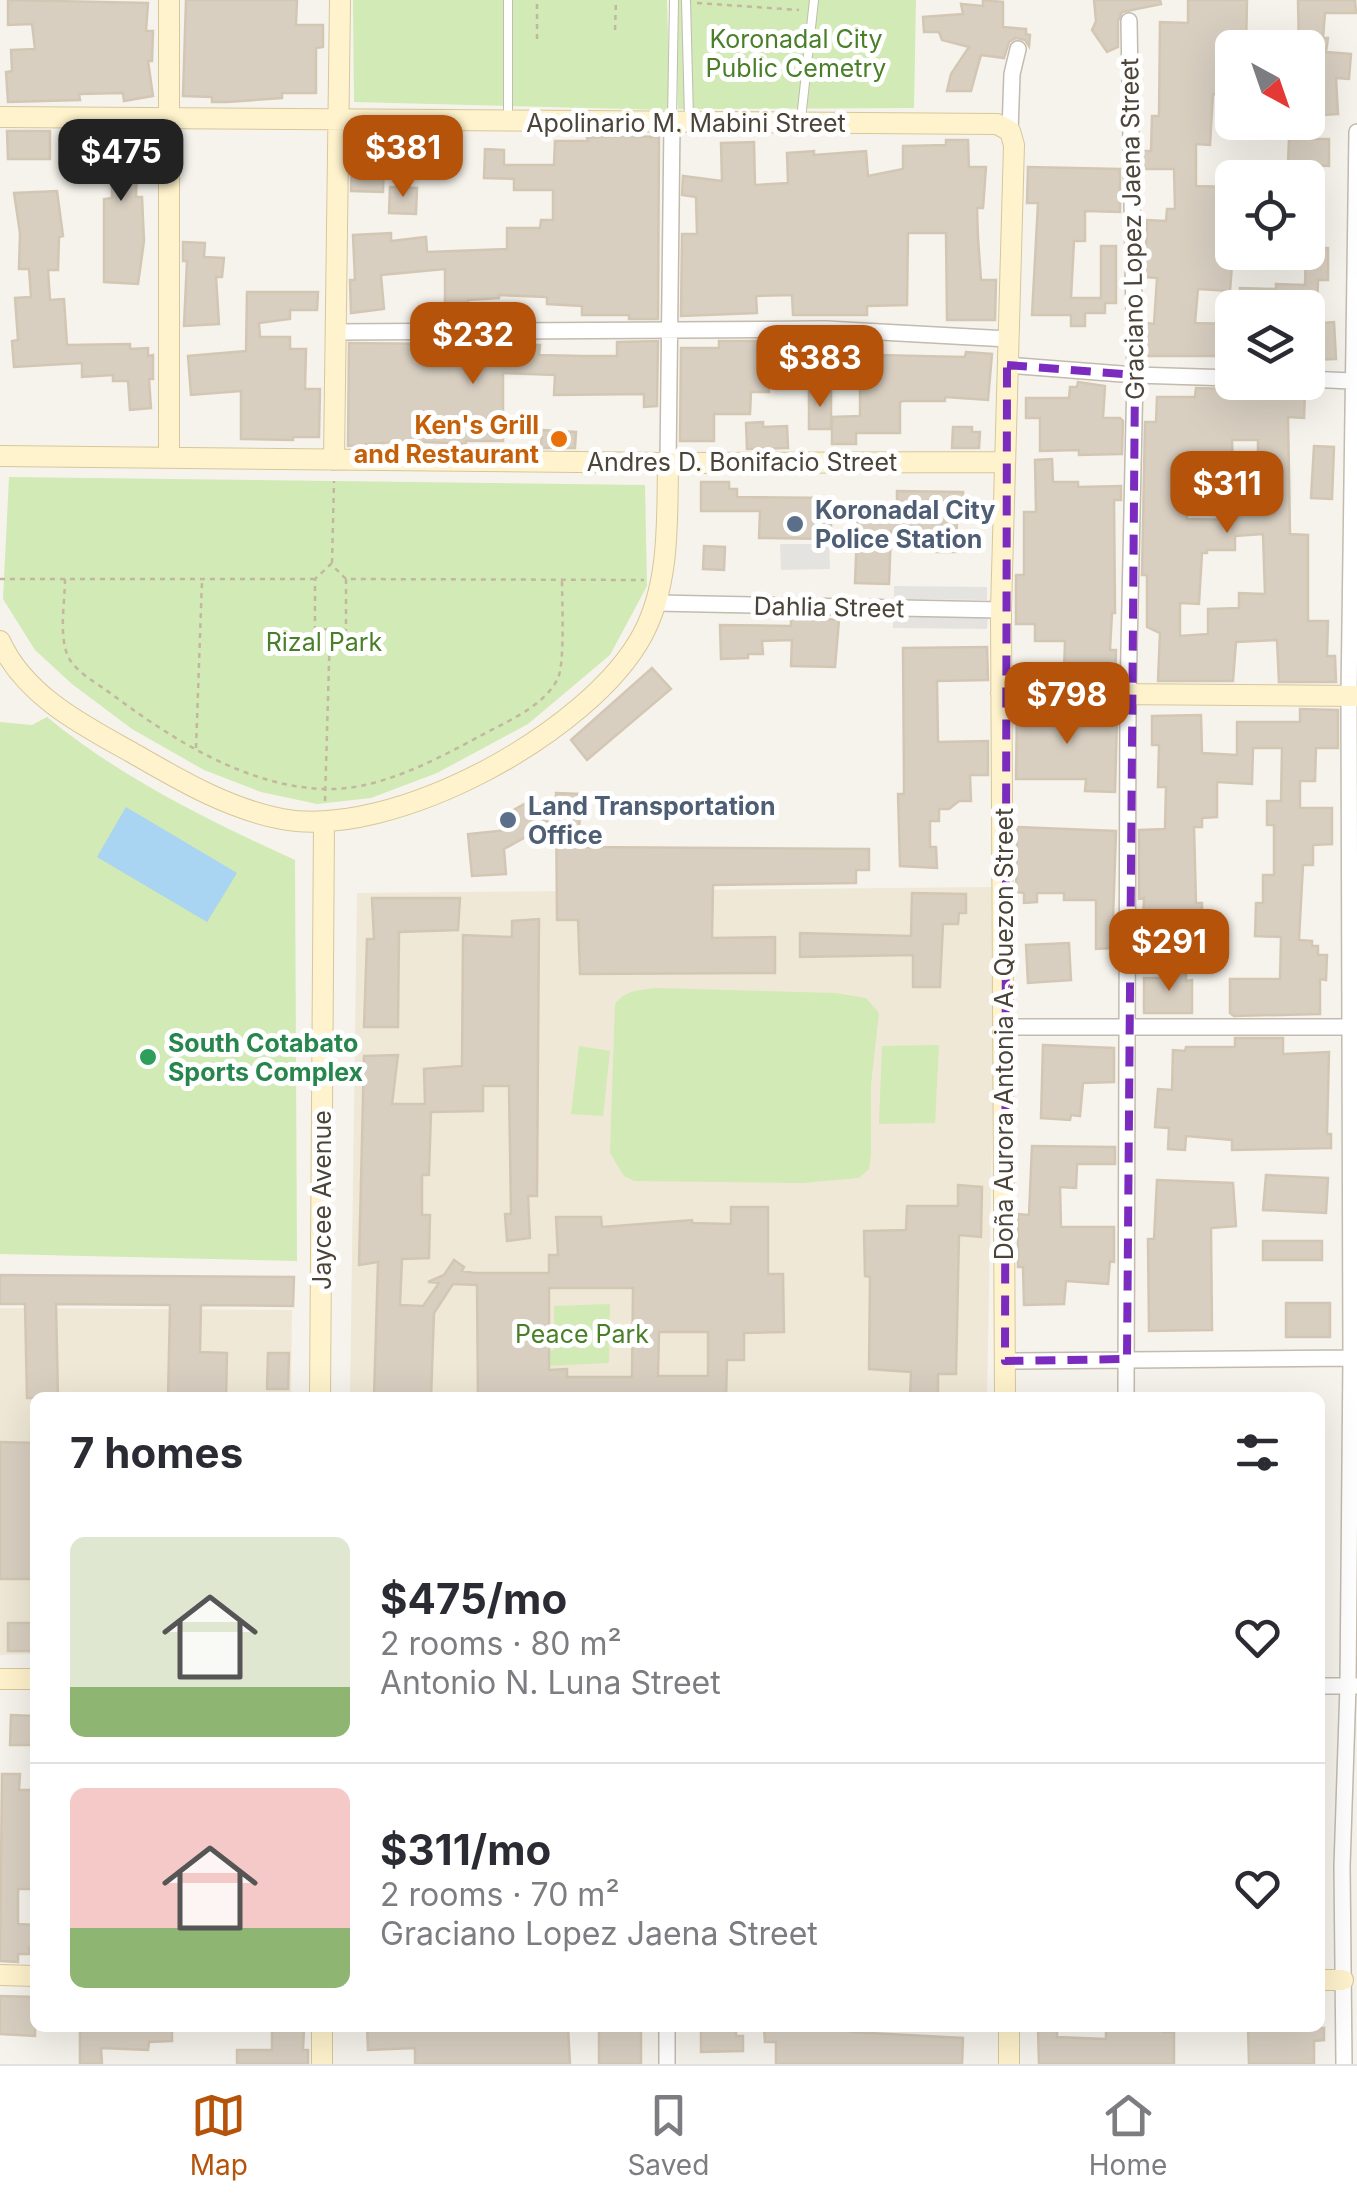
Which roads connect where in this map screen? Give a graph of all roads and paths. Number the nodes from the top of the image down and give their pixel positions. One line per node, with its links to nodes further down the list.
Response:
1 (168, 0): 15 (street)
2 (340, 0): 16 (street)
3 (508, 0): 17 (lane)
4 (537, 0): 12 (path)
5 (616, 0): 11 (path)
6 (674, 0): 18 (lane)
7 (814, 0): 9 (lane)
8 (686, 1): 9 (path); 18 (lane)
9 (813, 11): 19 (lane)
10 (1129, 21): 27 (street, Graciano Lopez Jaena Street)
11 (615, 30)
12 (536, 39)
13 (1018, 49): 20 (street)
14 (0, 117): 15 (street, Apolinario M. Mabini Street)
15 (168, 118): 16 (street, Apolinario M. Mabini Street); 32 (street)
16 (336, 120): 17 (street, Apolinario M. Mabini Street); 24 (street)
17 (508, 122): 18 (street, Apolinario M. Mabini Street)
18 (681, 123): 19 (street, Apolinario M. Mabini Street); 23 (street)
19 (800, 123): 20 (street, Apolinario M. Mabini Street)
20 (1010, 131): 25 (street, Doña Aurora Antonia A. Quezon Street)
21 (1357, 132): 22 (street)
22 (1356, 244): 30 (street)
23 (672, 329): 24 (street); 25 (street); 35 (street)
24 (334, 332): 33 (street)
25 (1008, 338): 26 (street, Doña Aurora Antonia A. Quezon Street)
26 (1007, 365): 27 (street); 34 (street, Doña Aurora Antonia A. Quezon Street)
27 (1134, 375): 28 (street); 49 (street, Graciano Lopez Jaena Street)
28 (1215, 377)
29 (1325, 380): 30 (street)
30 (1351, 380): 50 (street)
31 (0, 456): 32 (street, Andres D. Bonifacio Street)
32 (169, 458): 33 (street, Andres D. Bonifacio Street)
33 (334, 460): 35 (street, Andres D. Bonifacio Street); 36 (path)
34 (1004, 462): 35 (street, Andres D. Bonifacio Street); 45 (street, Doña Aurora Antonia A. Quezon Street)
35 (668, 463): 43 (street)
36 (332, 564): 40 (path); 41 (path)
37 (0, 579): 38 (path)
38 (65, 579): 39 (path); 51 (path)
39 (202, 579): 40 (path); 51 (path)
40 (315, 579): 46 (path)
41 (346, 579): 42 (path); 46 (path)
42 (562, 580): 43 (path); 52 (path)
43 (660, 580): 44 (street)
44 (656, 603): 45 (street, Dahlia Street); 53 (street)
45 (1001, 610): 48 (street, Doña Aurora Antonia A. Quezon Street)
46 (330, 630): 52 (path)
47 (0, 641): 53 (street)
48 (1002, 694): 49 (street); 55 (street, Doña Aurora Antonia A. Quezon Street)
49 (1128, 695): 50 (street); 56 (street, Graciano Lopez Jaena Street)
50 (1353, 696): 54 (street)
51 (196, 749): 52 (path)
52 (325, 790): 53 (path)
53 (324, 822): 61 (street, Jaycee Avenue)
54 (1354, 850): 57 (street)
55 (1005, 1026): 56 (street); 60 (street, Doña Aurora Antonia A. Quezon Street)
56 (1129, 1027): 57 (street); 59 (street, Graciano Lopez Jaena Street)
57 (1348, 1027): 58 (street)
58 (1350, 1358): 59 (street); 64 (street)
59 (1127, 1359): 60 (street); 63 (street, Graciano Lopez Jaena Street)
60 (1005, 1361): 62 (street, Doña Aurora Antonia A. Quezon Street)
61 (320, 1392)
62 (1005, 1392)
63 (1126, 1392)
64 (1353, 1505): 68 (street)
65 (0, 1679): 66 (street)
66 (30, 1679)
67 (1325, 1686): 68 (street)
68 (1353, 1686): 69 (street)
69 (1350, 1866): 73 (street)
70 (0, 1975): 71 (street)
71 (30, 1976)
72 (1325, 1980): 73 (street)
73 (1343, 1980): 77 (street)
74 (322, 2032): 78 (street)
75 (667, 2032): 79 (street)
76 (1009, 2032): 80 (street)
77 (1350, 2041): 81 (street)
78 (322, 2064)
79 (666, 2064)
80 (1008, 2064)
81 (1344, 2064)

